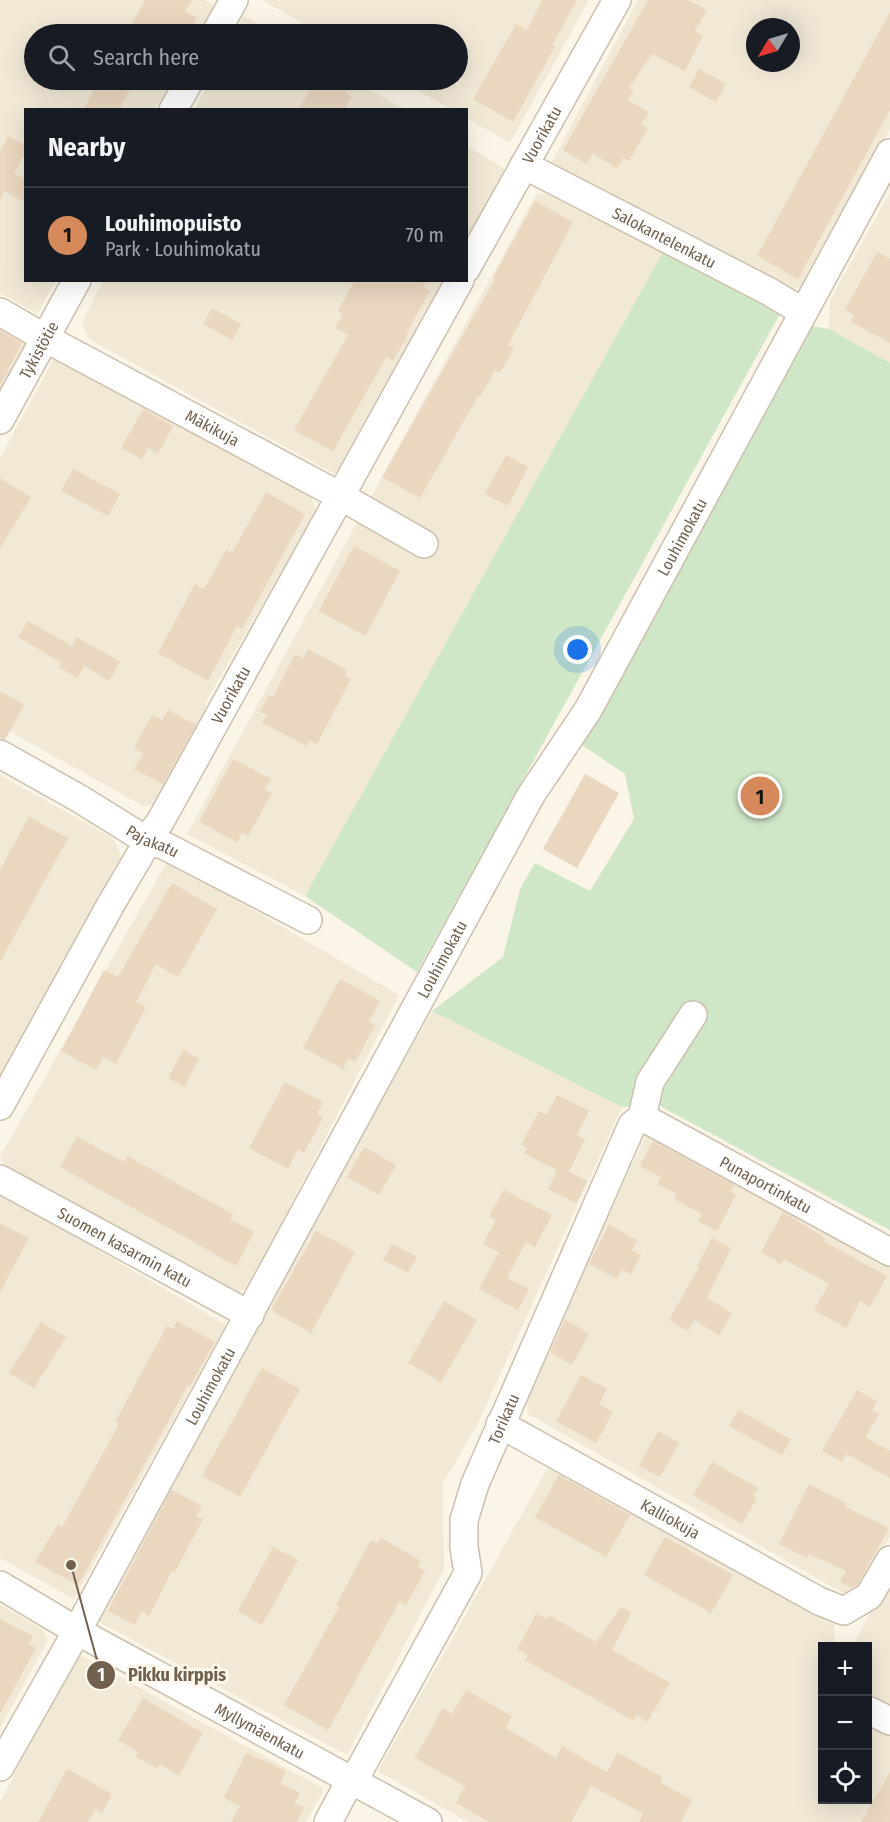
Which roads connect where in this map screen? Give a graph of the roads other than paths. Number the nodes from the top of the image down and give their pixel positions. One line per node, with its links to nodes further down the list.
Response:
1 (234, 0): 3 (street)
2 (617, 0): 7 (street, Vuorikatu)
3 (221, 24)
4 (184, 90): 5 (street)
5 (174, 108)
6 (890, 153): 12 (street, Louhimokatu)
7 (524, 165): 8 (street, Vuorikatu); 12 (street, Salokantelenkatu)
8 (468, 265)
9 (76, 282): 13 (street, Tykistötie)
10 (459, 282): 15 (street, Vuorikatu)
11 (0, 312): 13 (street, Mäkikuja)
12 (803, 312): 25 (street, Louhimokatu)
13 (45, 338): 14 (street, Tykistötie); 15 (street, Mäkikuja)
14 (0, 420)
15 (342, 497): 16 (street, Mäkikuja); 18 (street, Vuorikatu)
16 (424, 544)
17 (0, 754): 18 (street, Pajakatu)
18 (146, 840): 19 (street, Pajakatu); 21 (street, Vuorikatu)
19 (308, 920)
20 (693, 1015): 22 (street, Torikatu)
21 (0, 1106)
22 (642, 1118): 24 (street, Punaportinkatu); 26 (street, Torikatu)
23 (0, 1179): 25 (street, Suomen kasarmin katu)
24 (890, 1252)
25 (250, 1315): 29 (street, Louhimokatu)
26 (500, 1424): 27 (street, Kalliokuja); 31 (street, Torikatu)
27 (890, 1560)
28 (0, 1585): 29 (street, Myllymäenkatu)
29 (77, 1631): 30 (street, Louhimokatu); 31 (street, Myllymäenkatu)
30 (0, 1767)
31 (354, 1780): 32 (street, Torikatu); 33 (street, Myllymäenkatu)
32 (328, 1822)
33 (428, 1822)

